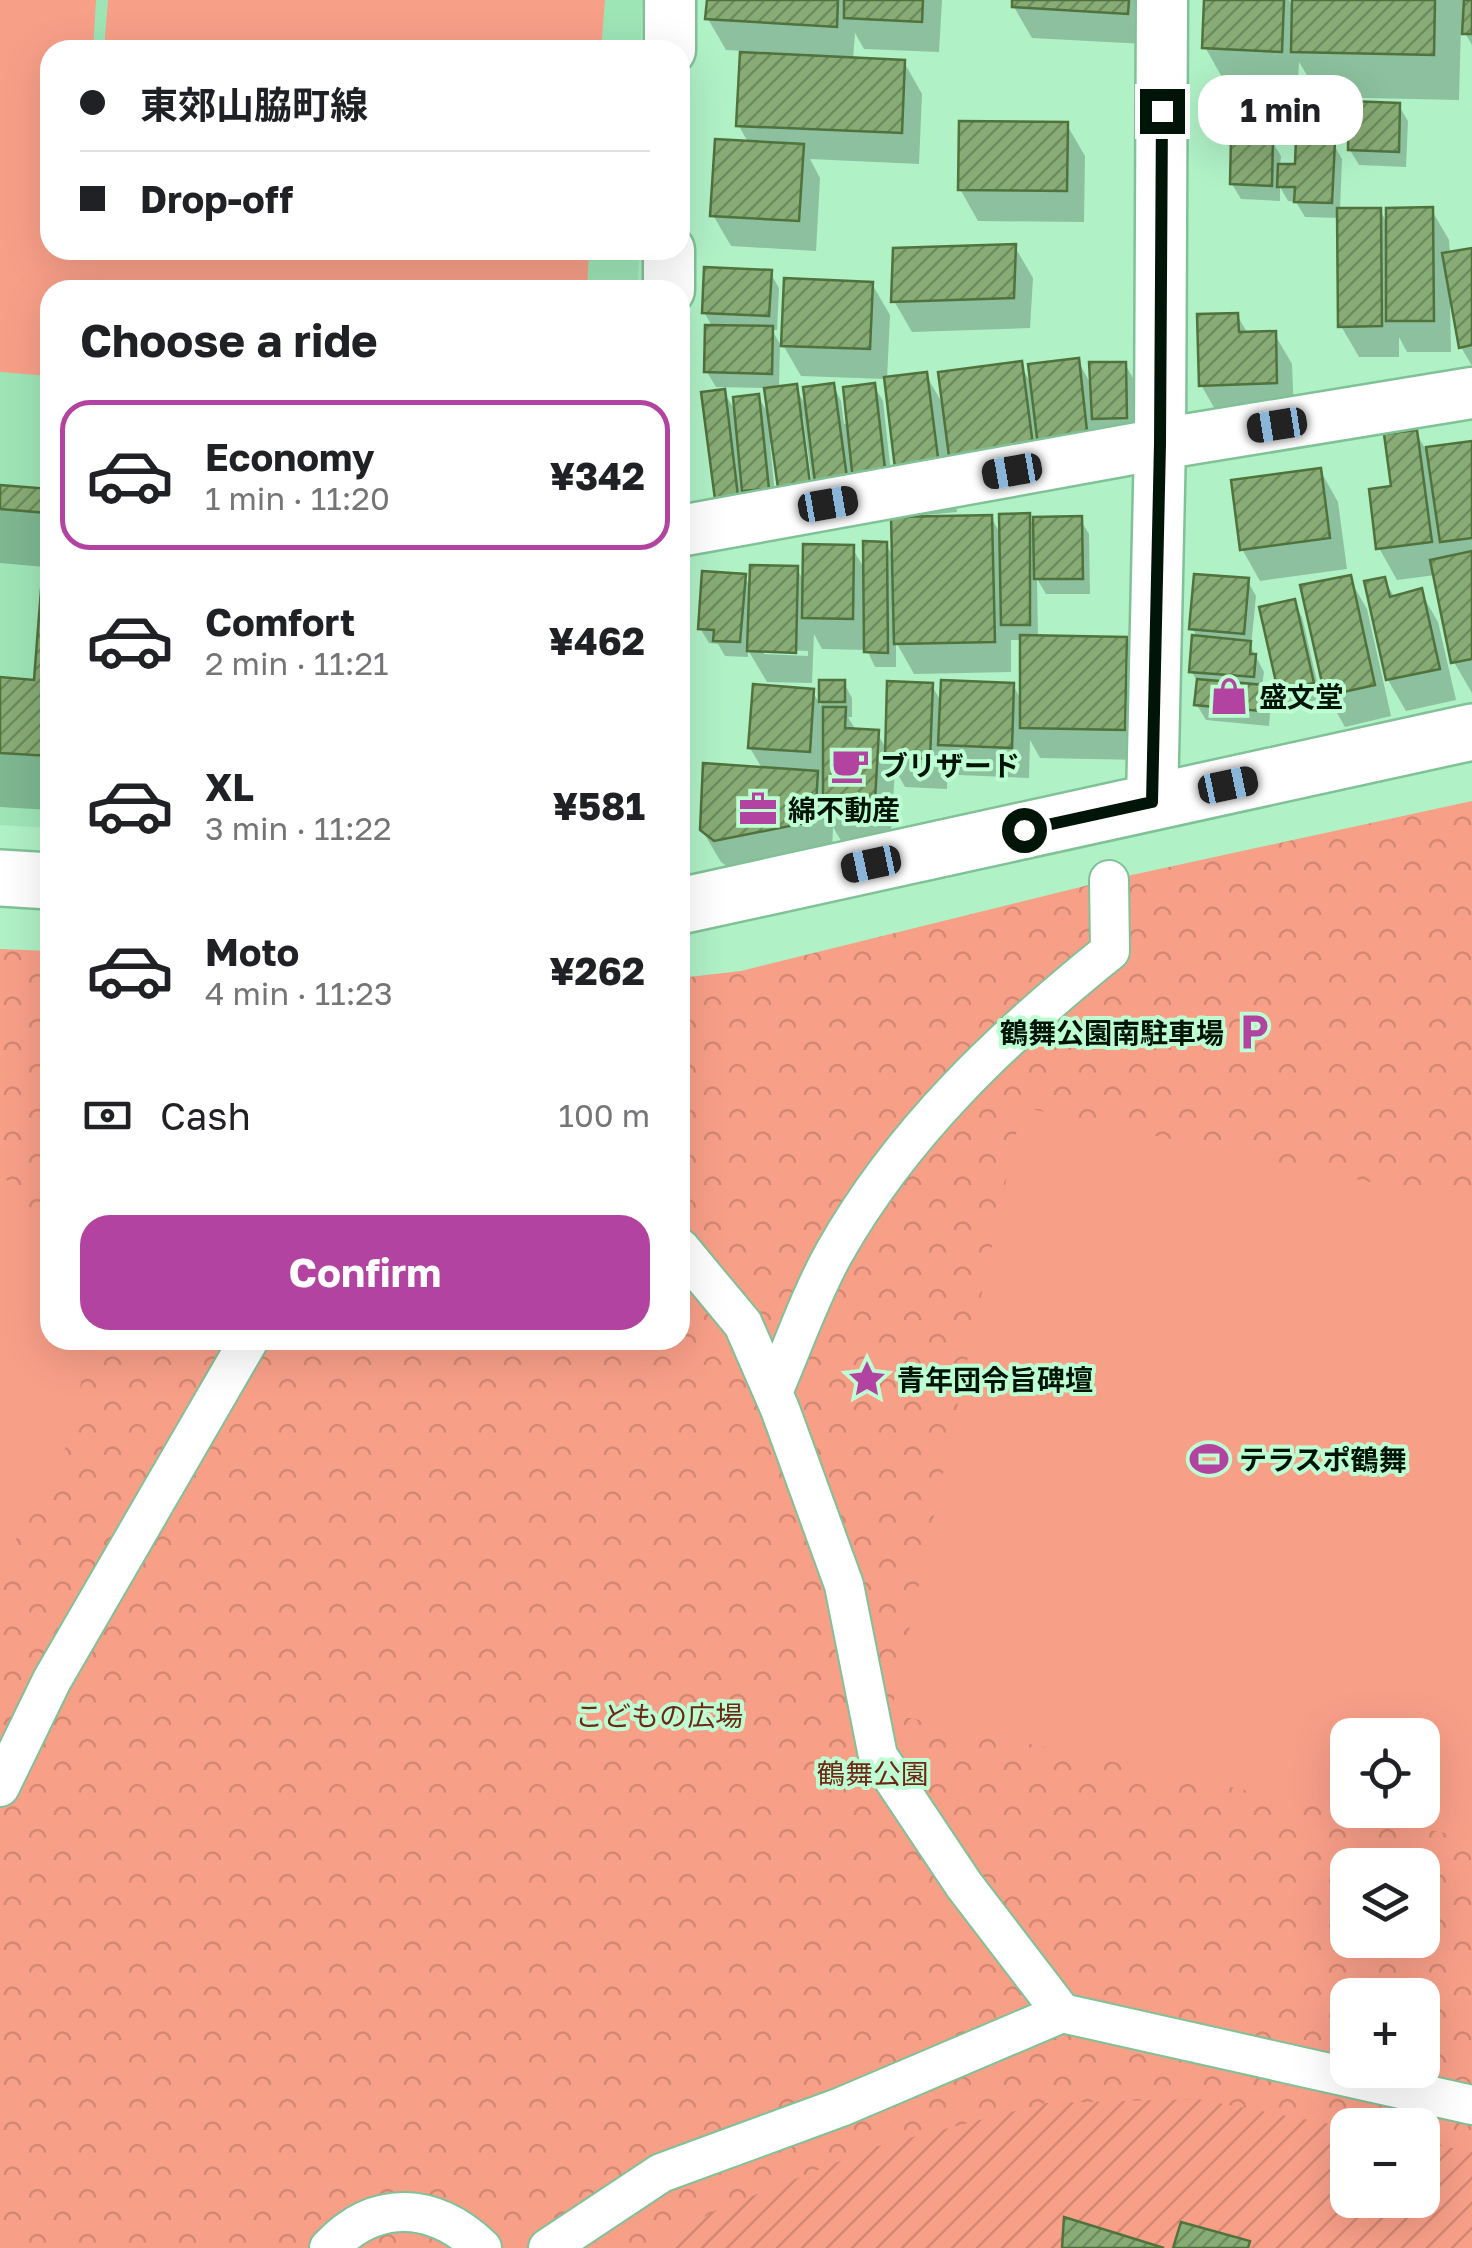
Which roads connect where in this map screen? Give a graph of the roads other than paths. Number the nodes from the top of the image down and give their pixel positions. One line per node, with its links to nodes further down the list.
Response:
1 (670, 0): 3 (street)
2 (1162, 0): 5 (street)
3 (670, 40)
4 (1472, 393): 5 (street)
5 (1160, 444): 6 (street); 8 (street)
6 (690, 529)
7 (1472, 732): 8 (street)
8 (1152, 802): 12 (street)
9 (0, 878): 10 (street)
10 (40, 880)
11 (1109, 880): 15 (street)
12 (690, 904)
13 (690, 1260): 15 (street)
14 (243, 1350): 16 (street)
15 (773, 1392): 17 (street)
16 (0, 1787)
17 (1062, 2012): 18 (street); 21 (street)
18 (1472, 2105)
19 (328, 2248): 20 (street)
20 (482, 2248)
21 (548, 2248)

